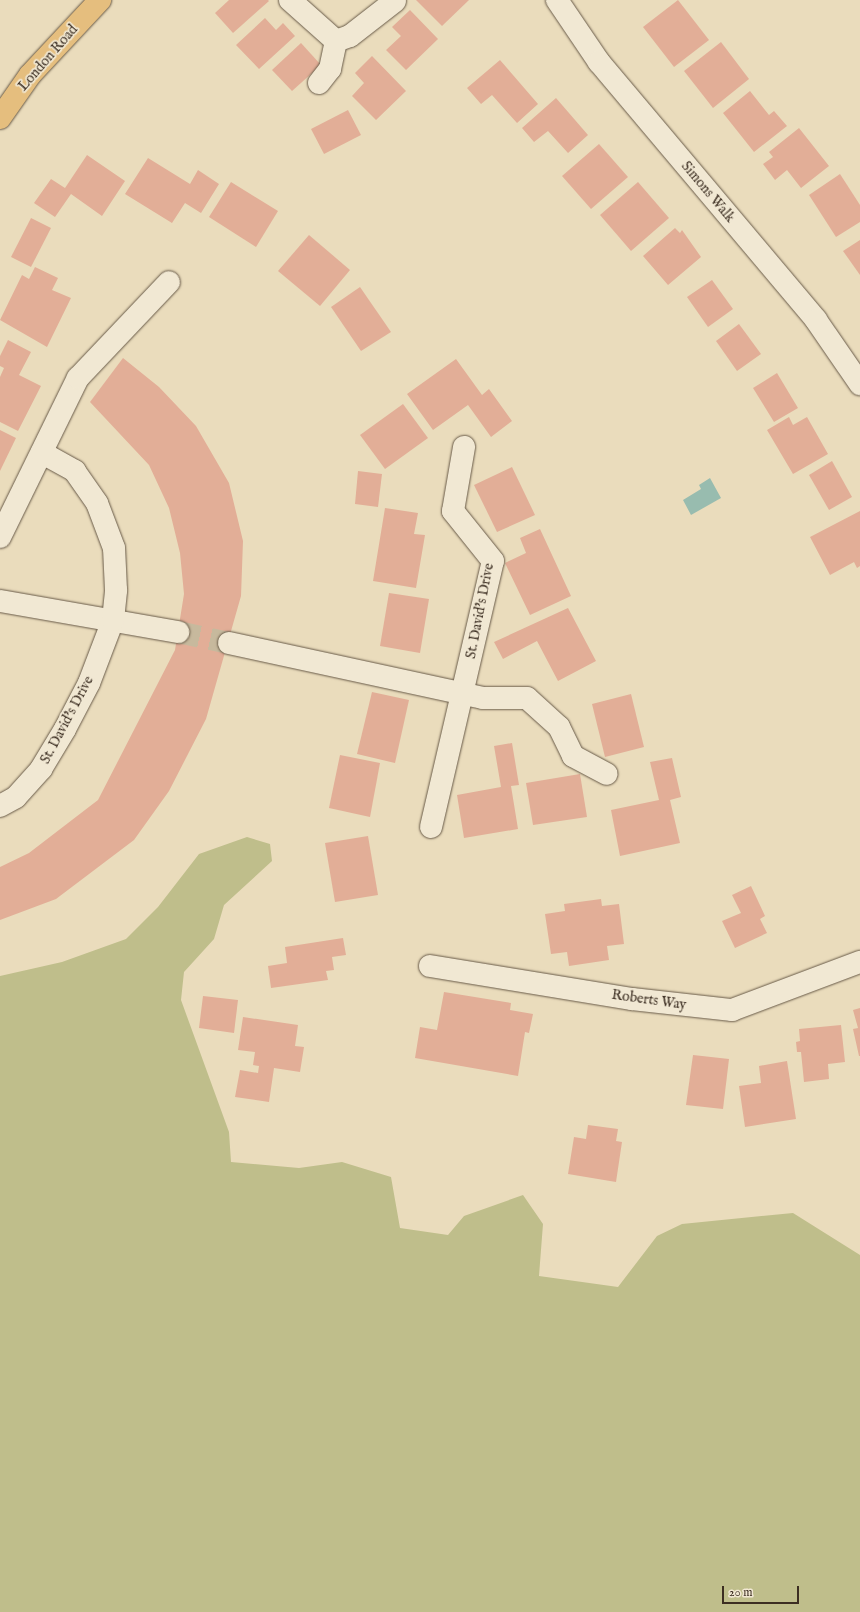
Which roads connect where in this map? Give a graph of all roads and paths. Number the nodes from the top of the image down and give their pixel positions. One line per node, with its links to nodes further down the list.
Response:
1 (100, 0): 7 (main road, London Road)
2 (290, 0): 5 (street)
3 (557, 0): 9 (street, Simons Walk)
4 (395, 1): 5 (street)
5 (336, 41): 6 (street)
6 (319, 83)
7 (0, 118)
8 (169, 282): 11 (street)
9 (860, 384)
10 (464, 448): 17 (street, St. David's Drive)
11 (42, 453): 12 (street); 14 (street, St. David's Drive)
12 (0, 537)
13 (0, 601): 14 (street)
14 (114, 620): 15 (street); 19 (street, St. David's Drive)
15 (178, 632)
16 (229, 642): 17 (street)
17 (473, 695): 18 (street); 20 (street, St. David's Drive)
18 (607, 774)
19 (0, 806)
20 (431, 827)
21 (860, 962): 22 (street, Roberts Way)
22 (430, 966)

